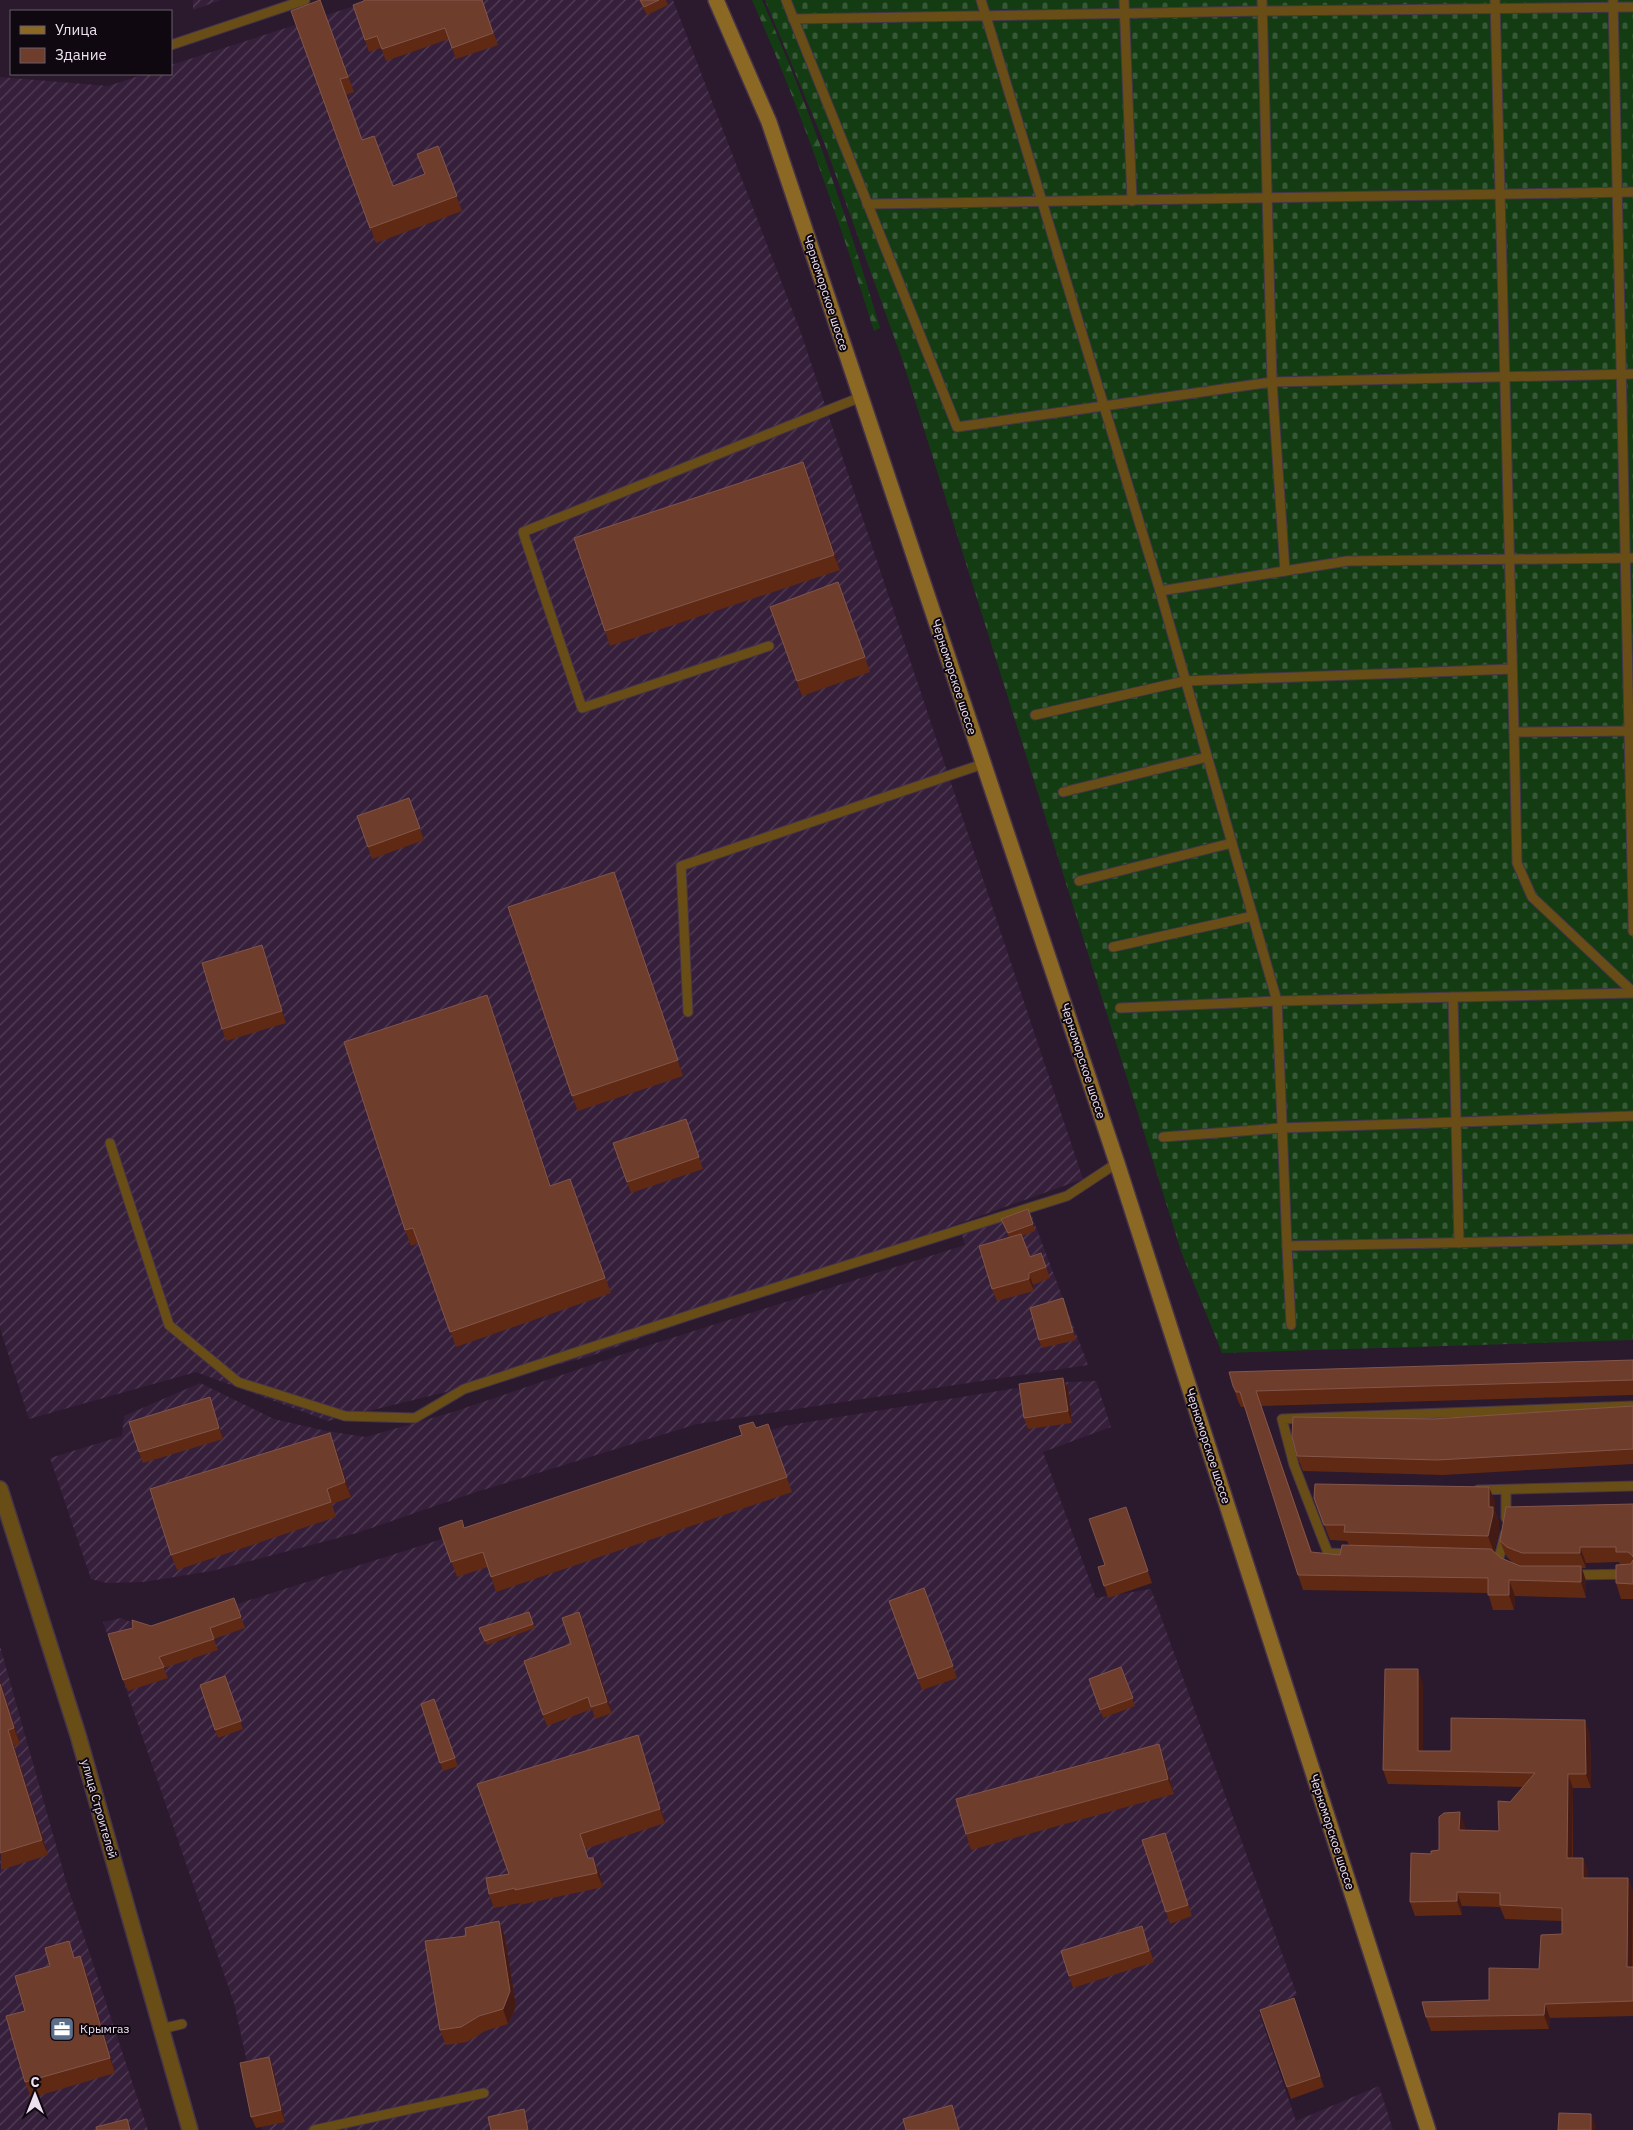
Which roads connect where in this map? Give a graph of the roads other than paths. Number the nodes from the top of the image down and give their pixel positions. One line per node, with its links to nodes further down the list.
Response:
1 (305, 0): 14 (lane)
2 (716, 0): 26 (main road, Черноморское шоссе)
3 (786, 0): 13 (lane)
4 (981, 0): 12 (lane)
5 (1124, 0): 11 (lane)
6 (1262, 0): 10 (lane)
7 (1613, 4): 8 (lane); 9 (lane); 15 (lane)
8 (1496, 5): 10 (lane); 17 (lane)
9 (1633, 8)
10 (1262, 11): 11 (lane); 18 (lane)
11 (1125, 13): 12 (lane); 19 (lane)
12 (984, 15): 13 (lane); 20 (lane)
13 (793, 19): 21 (lane)
14 (172, 45)
15 (1618, 192): 16 (lane); 17 (lane); 23 (lane)
16 (1633, 192)
17 (1501, 194): 18 (lane); 24 (lane)
18 (1267, 199): 19 (lane); 25 (lane)
19 (1132, 201): 20 (lane)
20 (1042, 202): 21 (lane); 27 (lane)
21 (867, 204): 27 (lane)
22 (1633, 374): 23 (lane)
23 (1621, 375): 24 (lane); 28 (lane)
24 (1506, 378): 25 (lane); 29 (lane)
25 (1272, 382): 27 (lane); 30 (lane)
26 (861, 397): 32 (lane); 39 (main road, Черноморское шоссе)
27 (1104, 404): 31 (lane)
28 (1629, 558): 29 (lane); 36 (lane)
29 (1510, 560): 30 (lane); 33 (lane)
30 (1285, 571): 31 (lane)
31 (1160, 591): 34 (lane)
32 (769, 646)
33 (1512, 669): 34 (lane); 37 (lane)
34 (1185, 681): 35 (lane); 38 (lane)
35 (1035, 715)
36 (1631, 731): 37 (lane); 43 (lane)
37 (1514, 732): 47 (lane)
38 (1207, 757): 40 (lane); 41 (lane)
39 (983, 764): 51 (lane); 57 (main road, Черноморское шоссе)
40 (1063, 792)
41 (1232, 843): 42 (lane); 44 (lane)
42 (1079, 881)
43 (1633, 911): 45 (lane)
44 (1253, 916): 46 (lane); 49 (lane)
45 (1633, 931)
46 (1113, 947)
47 (1633, 993): 48 (lane)
48 (1453, 997): 49 (lane); 53 (lane)
49 (1277, 1001): 50 (lane); 54 (lane)
50 (1120, 1008)
51 (688, 1012)
52 (1633, 1116): 53 (lane)
53 (1456, 1122): 54 (lane); 59 (lane)
54 (1281, 1128): 55 (lane); 60 (lane)
55 (1163, 1137)
56 (110, 1143): 57 (lane)
57 (1117, 1163): 76 (main road, Черноморское шоссе)
58 (1633, 1239): 59 (lane)
59 (1459, 1243): 60 (lane)
60 (1287, 1246): 61 (lane)
61 (1291, 1325)
62 (1633, 1406): 67 (lane)
63 (1633, 1486): 66 (lane)
64 (0, 1490): 72 (street, улица Строителей)
65 (1468, 1490): 66 (lane)
66 (1506, 1490): 68 (lane)
67 (1357, 1554)
68 (1498, 1559)
69 (1633, 1574): 70 (lane)
70 (1565, 1575)
71 (182, 2024): 72 (lane)
72 (162, 2029): 74 (street, улица Строителей)
73 (484, 2094): 75 (lane)
74 (190, 2130)
75 (314, 2130)
76 (1428, 2130)

